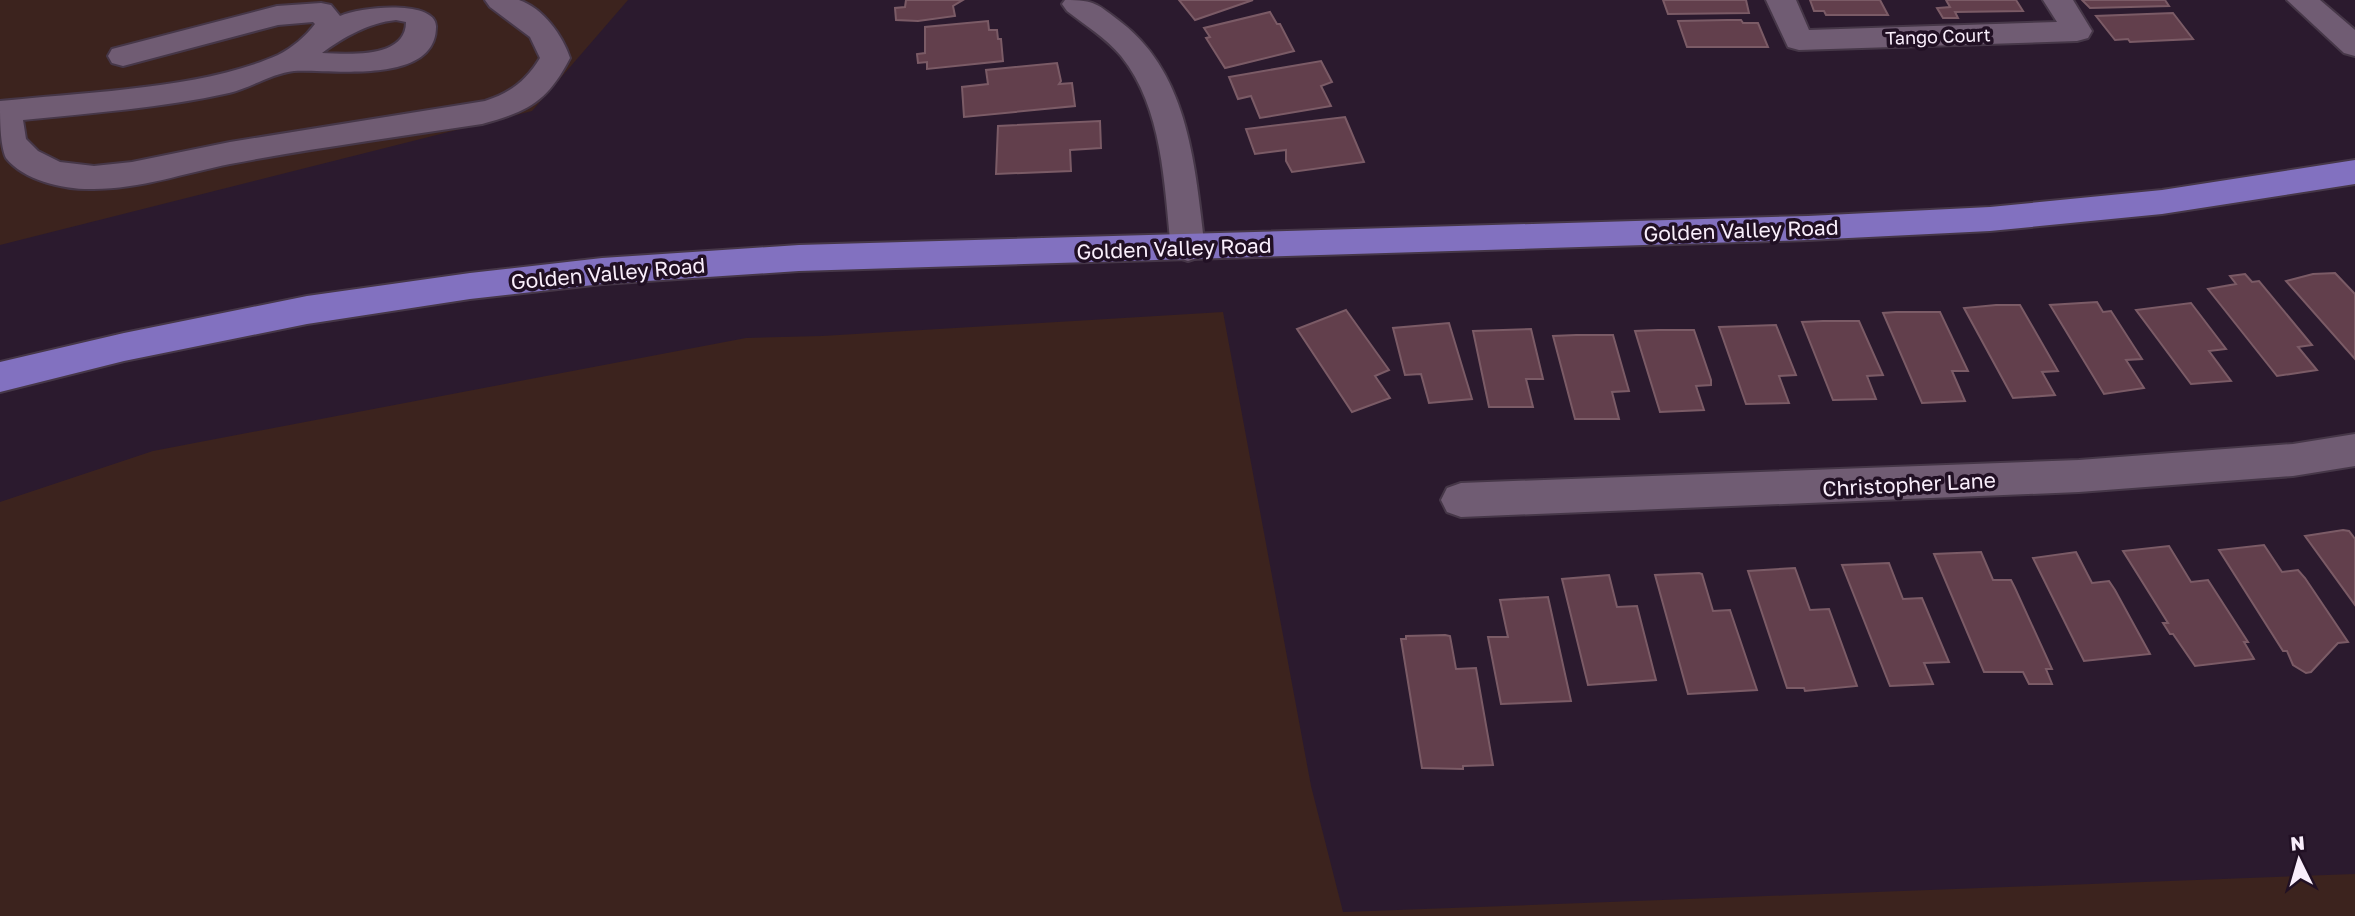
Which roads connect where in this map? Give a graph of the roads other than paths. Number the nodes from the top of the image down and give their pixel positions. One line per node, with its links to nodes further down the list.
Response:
1 (500, 0): 10 (street)
2 (1781, 0): 3 (street, Tango Court)
3 (2058, 0)
4 (2302, 0): 7 (street)
5 (1077, 4): 12 (street)
6 (323, 35): 8 (street); 9 (street); 9 (street)
7 (2355, 46)
8 (122, 56)
9 (291, 61): 10 (street)
10 (4, 112)
11 (2355, 172): 12 (main road, Golden Valley Road)
12 (1188, 248): 13 (main road, Golden Valley Road)
13 (0, 377)
14 (2355, 450): 15 (street, Christopher Lane)
15 (1461, 500)

